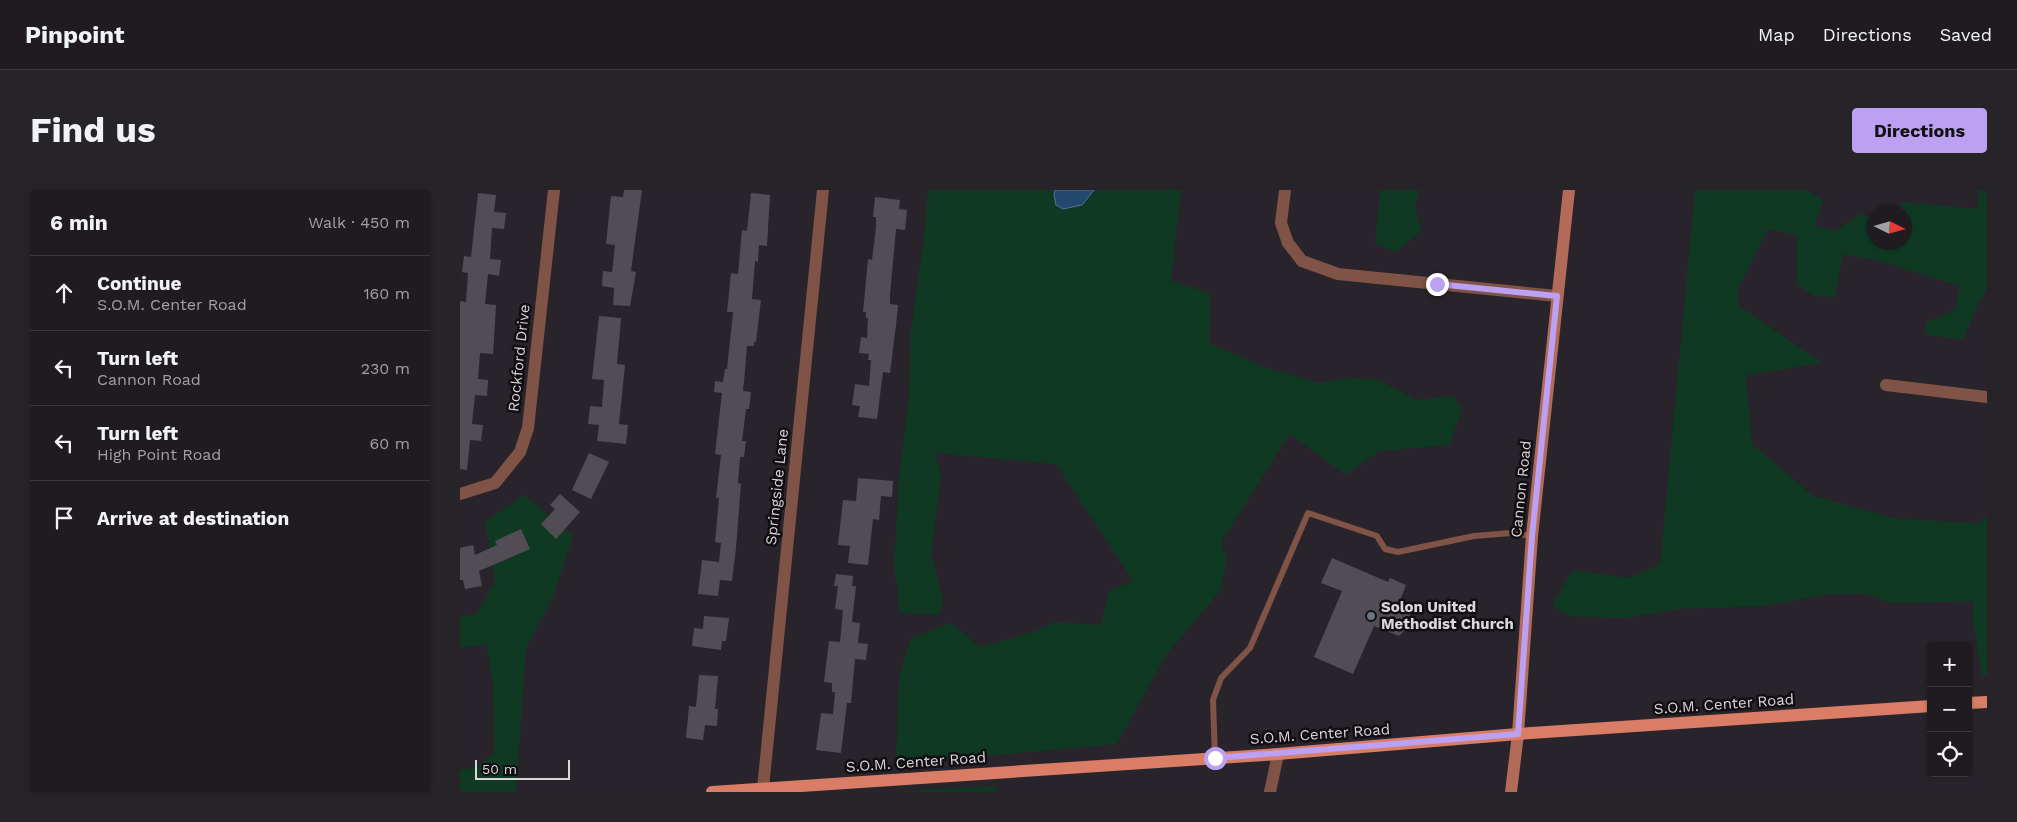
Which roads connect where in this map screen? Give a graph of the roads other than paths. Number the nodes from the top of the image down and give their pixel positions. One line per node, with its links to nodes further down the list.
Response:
1 (554, 190): 8 (street, Rockford Drive)
2 (823, 190): 16 (street, Springside Lane)
3 (1285, 190): 5 (street)
4 (1569, 190): 5 (main road, Cannon Road)
5 (1557, 296): 9 (main road, Cannon Road)
6 (1886, 385): 7 (street)
7 (1987, 396)
8 (460, 494)
9 (1532, 536): 13 (main road, Cannon Road); 15 (lane)
10 (1987, 702): 11 (main road)
11 (1972, 703)
12 (1927, 706): 13 (main road, S.O.M. Center Road)
13 (1518, 734): 14 (main road, S.O.M. Center Road); 19 (main road, Cannon Road)
14 (1278, 754): 15 (main road, S.O.M. Center Road); 18 (street)
15 (1215, 758): 16 (main road, S.O.M. Center Road)
16 (763, 788): 17 (main road, S.O.M. Center Road)
17 (712, 792)
18 (1270, 792)
19 (1511, 792)

